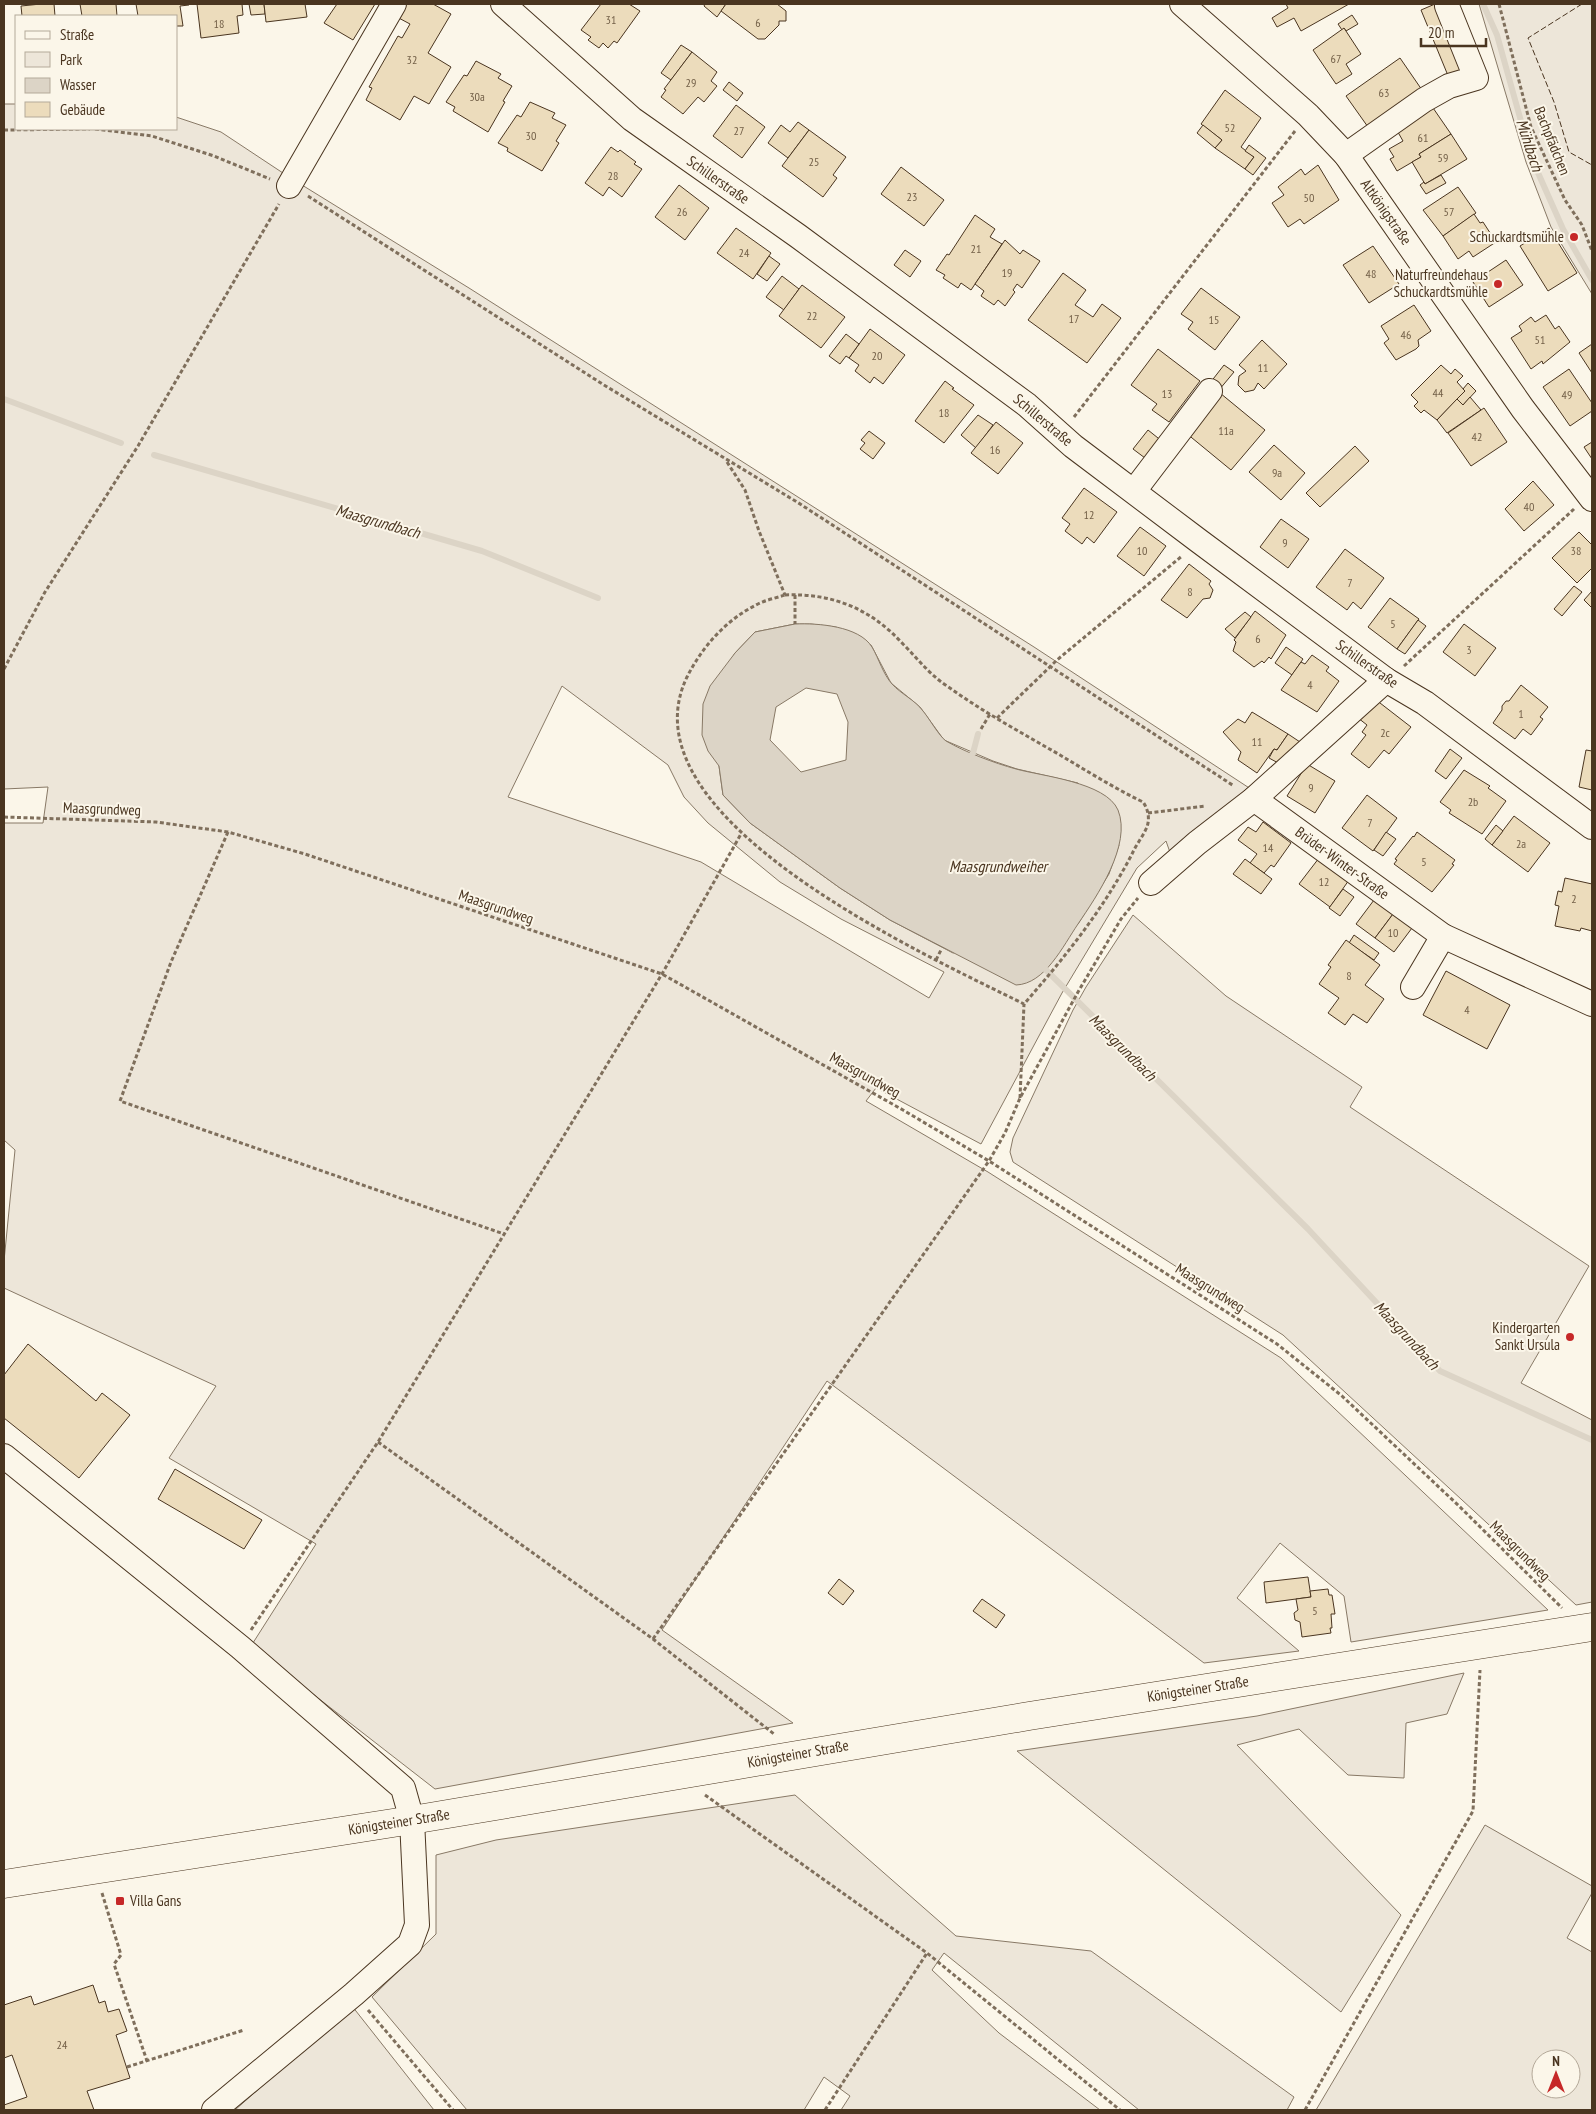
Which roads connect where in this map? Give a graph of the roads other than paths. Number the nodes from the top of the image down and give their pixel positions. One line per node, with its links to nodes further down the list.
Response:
1 (394, 4): 6 (street)
2 (503, 4): 8 (street, Schillerstraße)
3 (1182, 4): 5 (street, Altkönigstraße)
4 (1447, 6): 5 (street)
5 (1346, 155): 9 (street, Altkönigstraße)
6 (289, 186)
7 (1210, 391): 8 (street)
8 (1134, 491): 10 (street, Schillerstraße)
9 (1591, 498)
10 (1386, 680): 11 (street); 12 (street, Schillerstraße)
11 (1254, 798): 13 (street); 14 (street, Brüder-Winter-Straße)
12 (1592, 827)
13 (1151, 883)
14 (1442, 936): 15 (street); 16 (street, Brüder-Winter-Straße)
15 (1412, 987)
16 (1592, 1004)
17 (4, 1456): 19 (street)
18 (1587, 1627): 19 (main road, Königsteiner Straße)
19 (412, 1820): 20 (main road, Königsteiner Straße); 21 (street)
20 (4, 1884)
21 (214, 2110)

